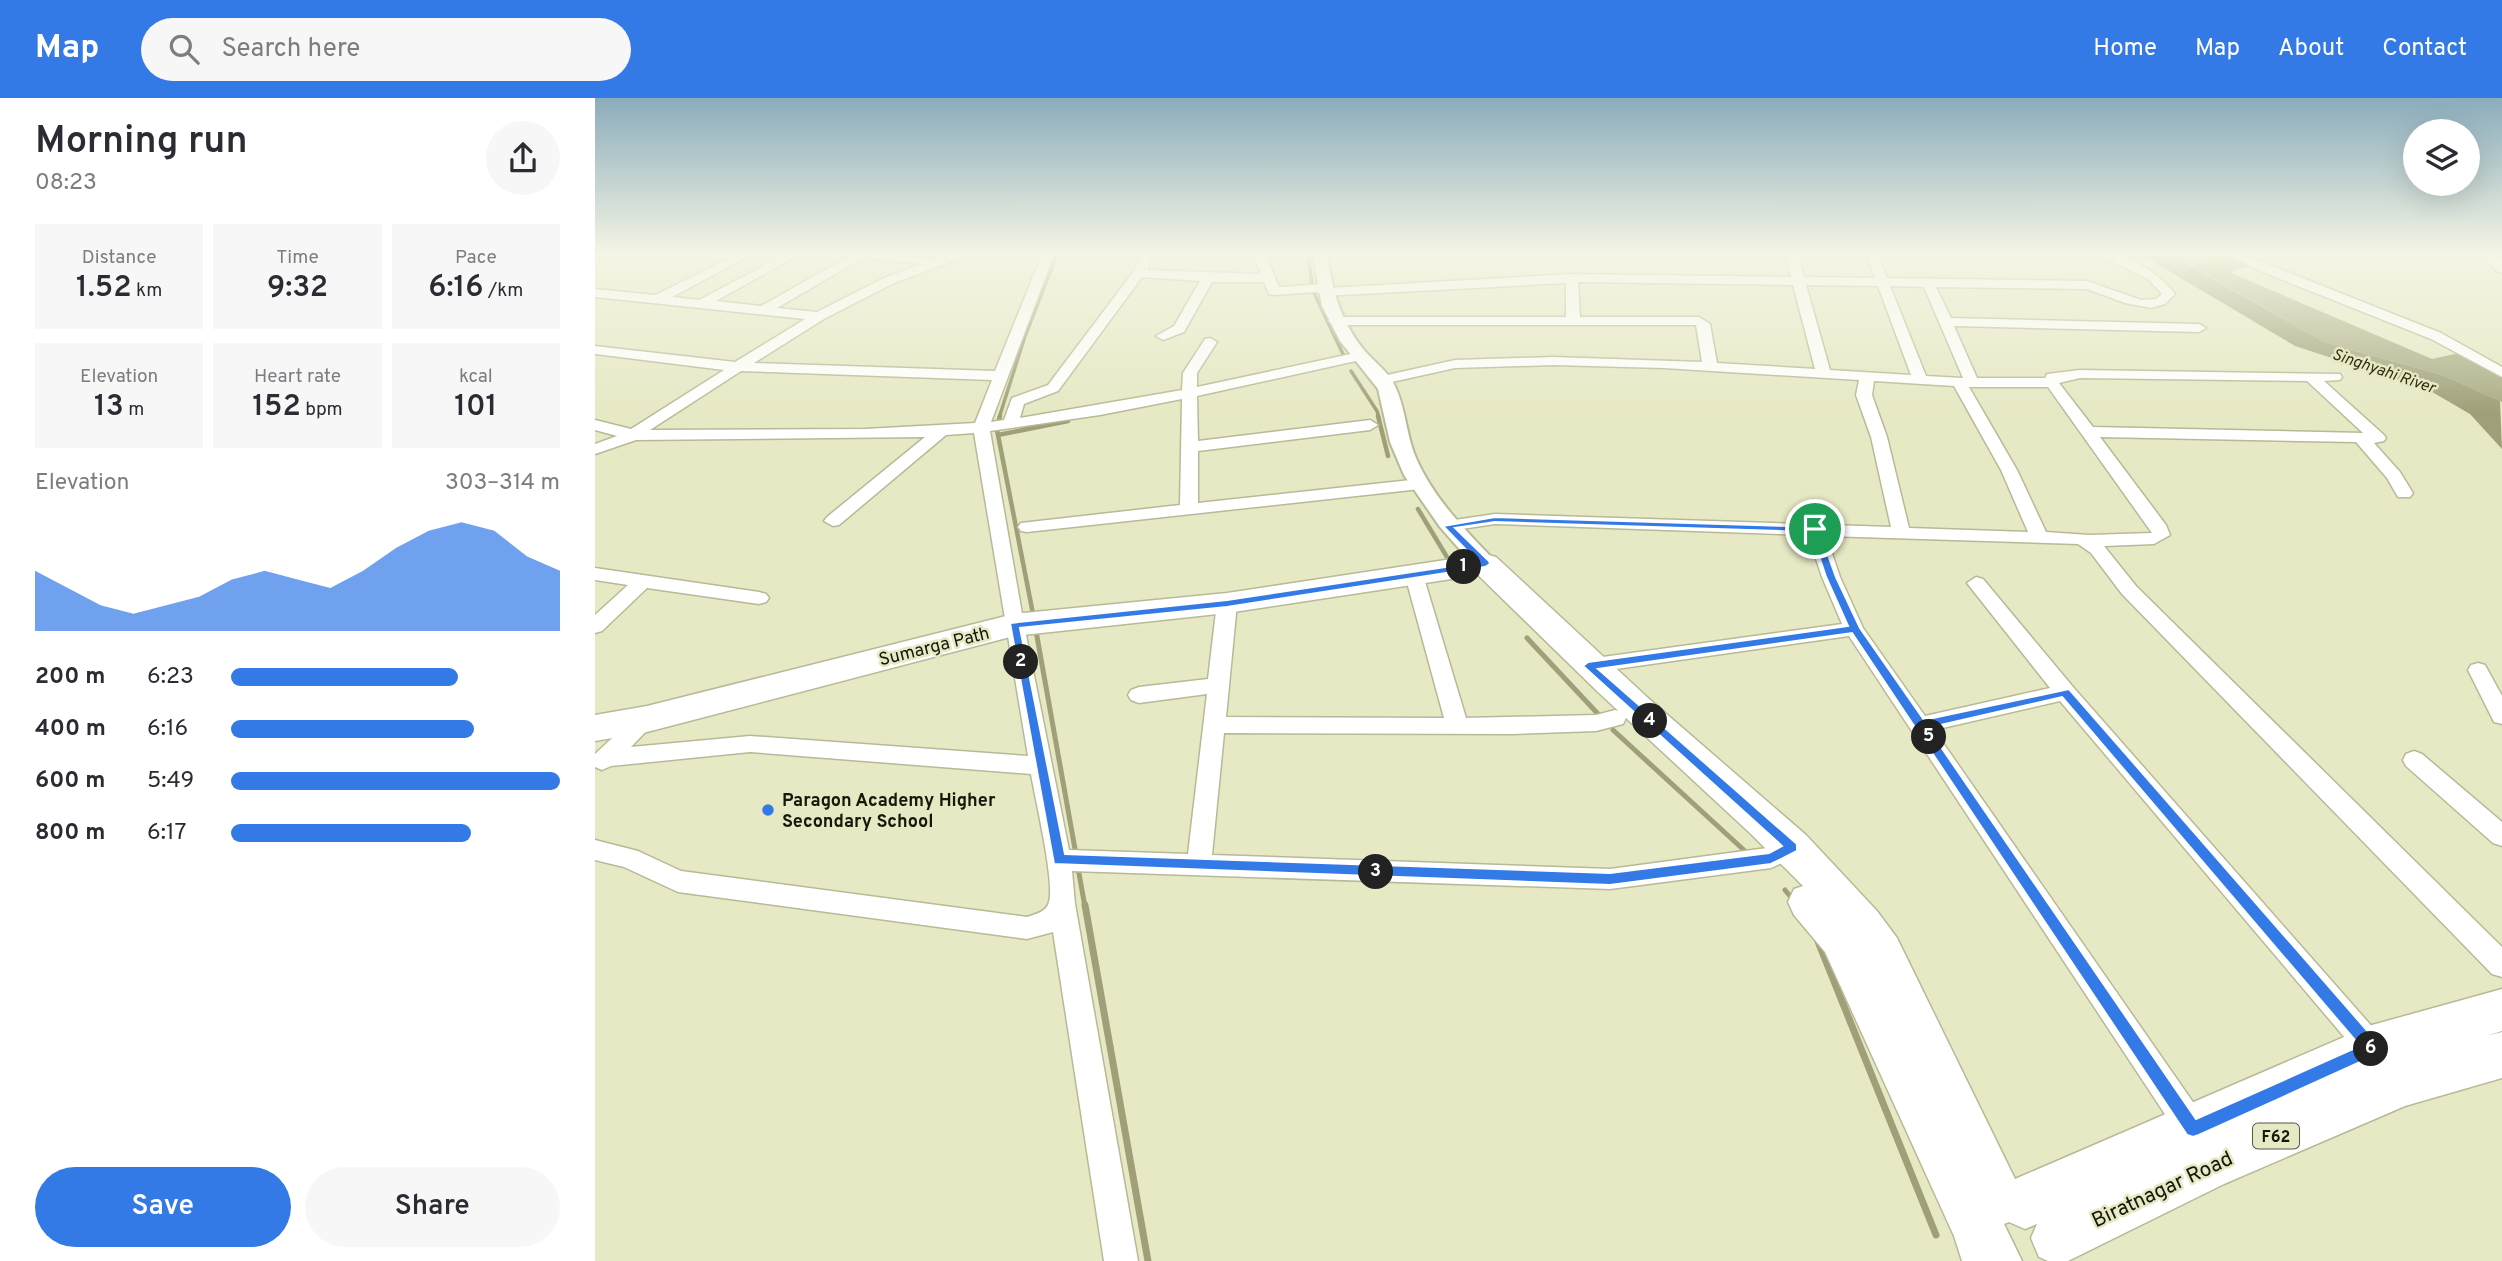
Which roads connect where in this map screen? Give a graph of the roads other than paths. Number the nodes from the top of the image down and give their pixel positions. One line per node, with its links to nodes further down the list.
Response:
1 (725, 306): 13 (street)
2 (770, 306): 13 (street)
3 (838, 306): 14 (street)
4 (1027, 306): 27 (street)
5 (1112, 306): 37 (street)
6 (1192, 306): 19 (street)
7 (1329, 306): 15 (street)
8 (1573, 306): 16 (street)
9 (1806, 306): 26 (street)
10 (1892, 306): 32 (street)
11 (1940, 306): 17 (street)
12 (2367, 306): 25 (street)
13 (764, 310): 14 (street)
14 (819, 316): 24 (street)
15 (1335, 321): 16 (street); 22 (street)
16 (1573, 321): 23 (street)
17 (1947, 322): 18 (street); 33 (street)
18 (2199, 328)
19 (1163, 336)
20 (1210, 342): 35 (street)
21 (595, 349): 24 (street)
22 (1360, 356): 31 (street); 35 (street)
23 (1710, 367): 26 (street); 31 (street)
24 (738, 368): 27 (street); 42 (street)
25 (2502, 373)
26 (1824, 375): 28 (street)
27 (1000, 376): 39 (street)
28 (1867, 377): 32 (street); 53 (street)
29 (2335, 377): 30 (street)
30 (2312, 378): 34 (street); 43 (street)
31 (1383, 380): 46 (street)
32 (1920, 380): 33 (street)
33 (1965, 382): 34 (street); 54 (street)
34 (2052, 383): 41 (street)
35 (1190, 394): 37 (street); 44 (street)
36 (595, 425): 42 (street)
37 (1010, 425): 39 (street)
38 (1370, 425): 44 (street)
39 (981, 427): 40 (street); 63 (street)
40 (941, 431): 42 (street); 49 (street)
41 (2090, 432): 43 (street); 55 (street)
42 (634, 435): 45 (street)
43 (2361, 438): 47 (street)
44 (1190, 447): 48 (street)
45 (595, 449)
46 (1420, 484): 48 (street); 50 (street)
47 (2404, 493)
48 (1189, 510): 51 (street)
49 (833, 521)
50 (1448, 526): 52 (street); 56 (street)
51 (1027, 527)
52 (1815, 529): 53 (street); 65 (street)
53 (1901, 532): 54 (street)
54 (2039, 536): 55 (street)
55 (2086, 541): 85 (street)
56 (1474, 565): 58 (main road, Sumarga Path); 66 (main road); 72 (main road)
57 (595, 573): 59 (street)
58 (1414, 575): 62 (main road, Sumarga Path); 75 (street)
59 (643, 580): 61 (street); 64 (street)
60 (1976, 583): 69 (street)
61 (759, 598)
62 (1227, 603): 63 (main road, Sumarga Path); 68 (street)
63 (1014, 625): 76 (main road, Sumarga Path); 78 (street)
64 (595, 626)
65 (1854, 629): 66 (street); 74 (street)
66 (1588, 666): 81 (main road)
67 (2478, 670): 71 (street)
68 (1218, 685): 70 (street); 73 (street)
69 (2064, 692): 74 (street); 87 (street)
70 (1139, 695)
71 (2502, 716)
72 (1615, 718): 75 (street); 81 (main road)
73 (1214, 725): 75 (street); 83 (street)
74 (1921, 725): 89 (street)
75 (1457, 726)
76 (598, 751): 78 (street)
77 (2414, 760): 79 (street)
78 (1041, 766): 82 (street)
79 (2502, 836)
80 (595, 850): 84 (street)
81 (1781, 853): 83 (street); 90 (main road)
82 (1059, 860): 83 (street); 84 (street)
83 (1199, 863)
84 (1062, 904): 91 (street)
85 (2502, 965)
86 (2502, 1010): 87 (main road, F62)
87 (2372, 1048): 89 (main road, F62)
88 (2502, 1055): 90 (main road, Biratnagar Road / F62)
89 (2193, 1129): 90 (main road, F62)
90 (2019, 1232)
91 (1121, 1261)

